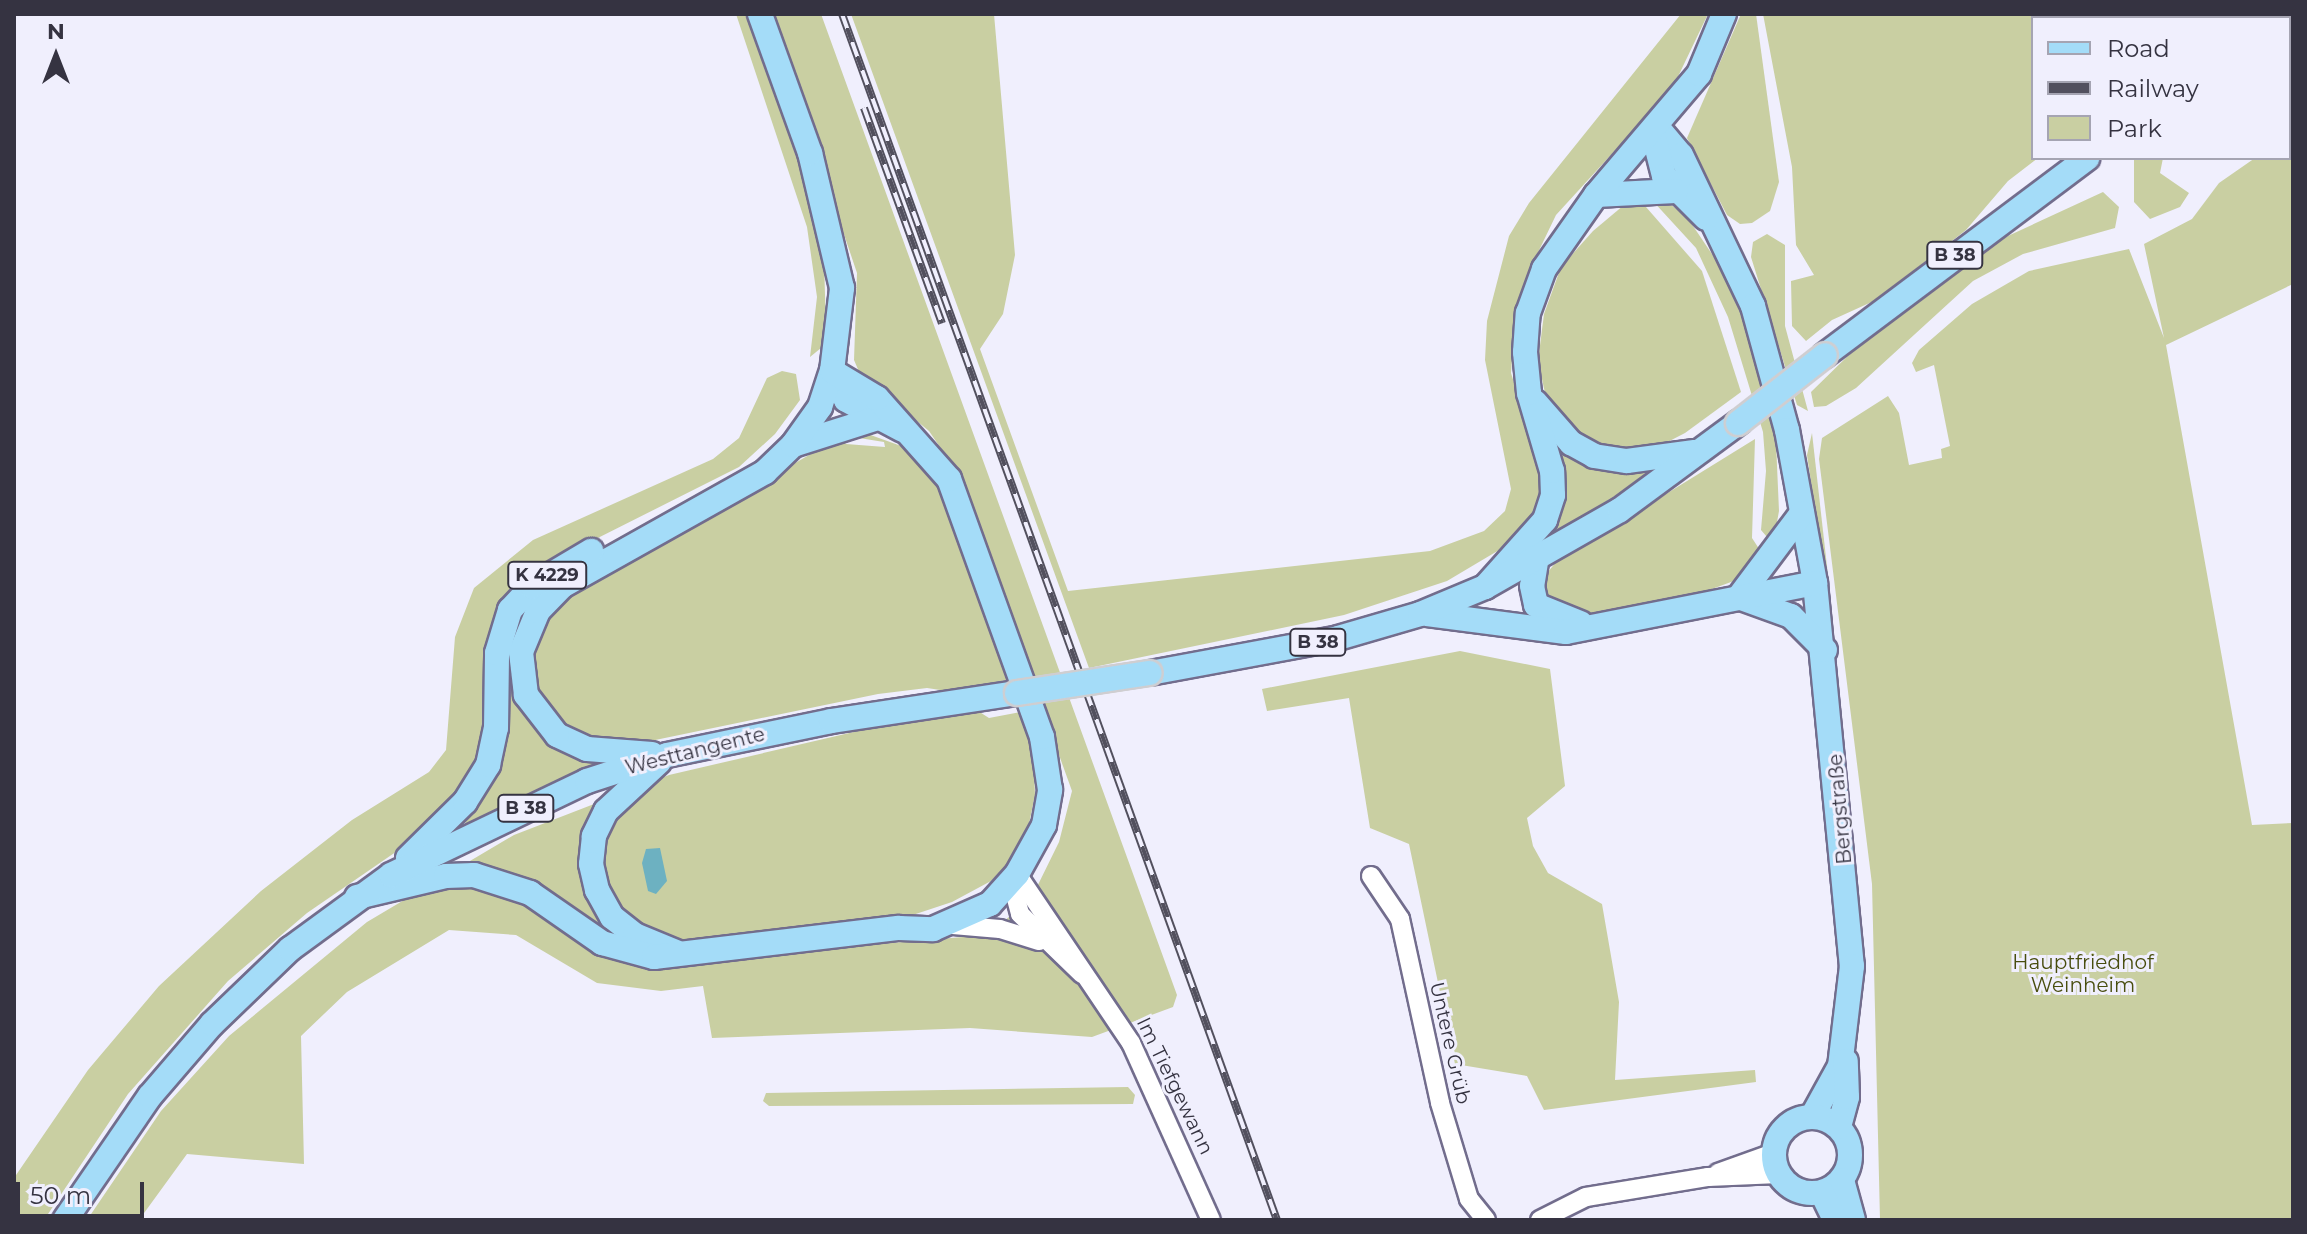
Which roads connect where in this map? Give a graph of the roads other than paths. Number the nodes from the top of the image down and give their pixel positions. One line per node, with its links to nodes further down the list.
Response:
1 (760, 14): 8 (main road, K 4229)
2 (1724, 14): 3 (main road)
3 (1655, 130): 5 (main road); 6 (main road); 7 (main road, Bergstraße)
4 (2084, 160): 13 (main road, B 38, bridge)
5 (1676, 191): 6 (main road); 7 (main road)
6 (1596, 195): 9 (main road)
7 (1714, 225): 14 (main road, Bergstraße)
8 (832, 371): 10 (main road); 11 (main road); 12 (main road, K 4229); 23 (main road, K 4229)
9 (1529, 393): 13 (main road); 17 (main road)
10 (875, 419): 11 (main road); 12 (main road)
11 (913, 433): 25 (main road)
12 (793, 445): 22 (main road, K 4229)
13 (1702, 450): 15 (main road, B 38)
14 (1802, 513): 16 (main road, Bergstraße); 18 (main road)
15 (1536, 562): 17 (main road, B 38); 20 (main road)
16 (1815, 583): 18 (main road); 21 (main road, Bergstraße)
17 (1485, 587): 19 (main road, Westtangente / B 38)
18 (1739, 597): 20 (main road); 21 (main road)
19 (1420, 614): 20 (main road); 22 (main road, Westtangente / B 38, bridge)
20 (1594, 626)
21 (1825, 650): 32 (main road, Bergstraße)
22 (667, 755): 23 (main road, Westtangente / B 38); 30 (main road)
23 (391, 875): 26 (main road, Westtangente / B 38)
24 (1371, 876): 39 (street, Untere Grüb)
25 (1014, 877): 27 (main road); 28 (main road); 29 (street, Im Tiefgewann); 31 (street, Im Tiefgewann)
26 (357, 897): 30 (main road); 37 (main road, Westtangente / B 38)
27 (953, 925): 28 (main road); 29 (street, Im Tiefgewann)
28 (899, 928): 30 (main road)
29 (1047, 944): 31 (street, Im Tiefgewann)
30 (678, 953)
31 (1088, 978): 38 (street, Im Tiefgewann)
32 (1845, 1035): 33 (main road, Bergstraße); 34 (main road, Bergstraße)
33 (1812, 1117): 34 (main road); 35 (main road, Bergstraße)
34 (1839, 1127): 36 (main road, Bergstraße)
35 (1776, 1163): 36 (main road); 40 (street)
36 (1832, 1186): 41 (main road); 42 (main road, Bergstraße)
37 (65, 1220)
38 (1211, 1220)
39 (1486, 1220)
40 (1540, 1220)
41 (1835, 1220)
42 (1853, 1220)

